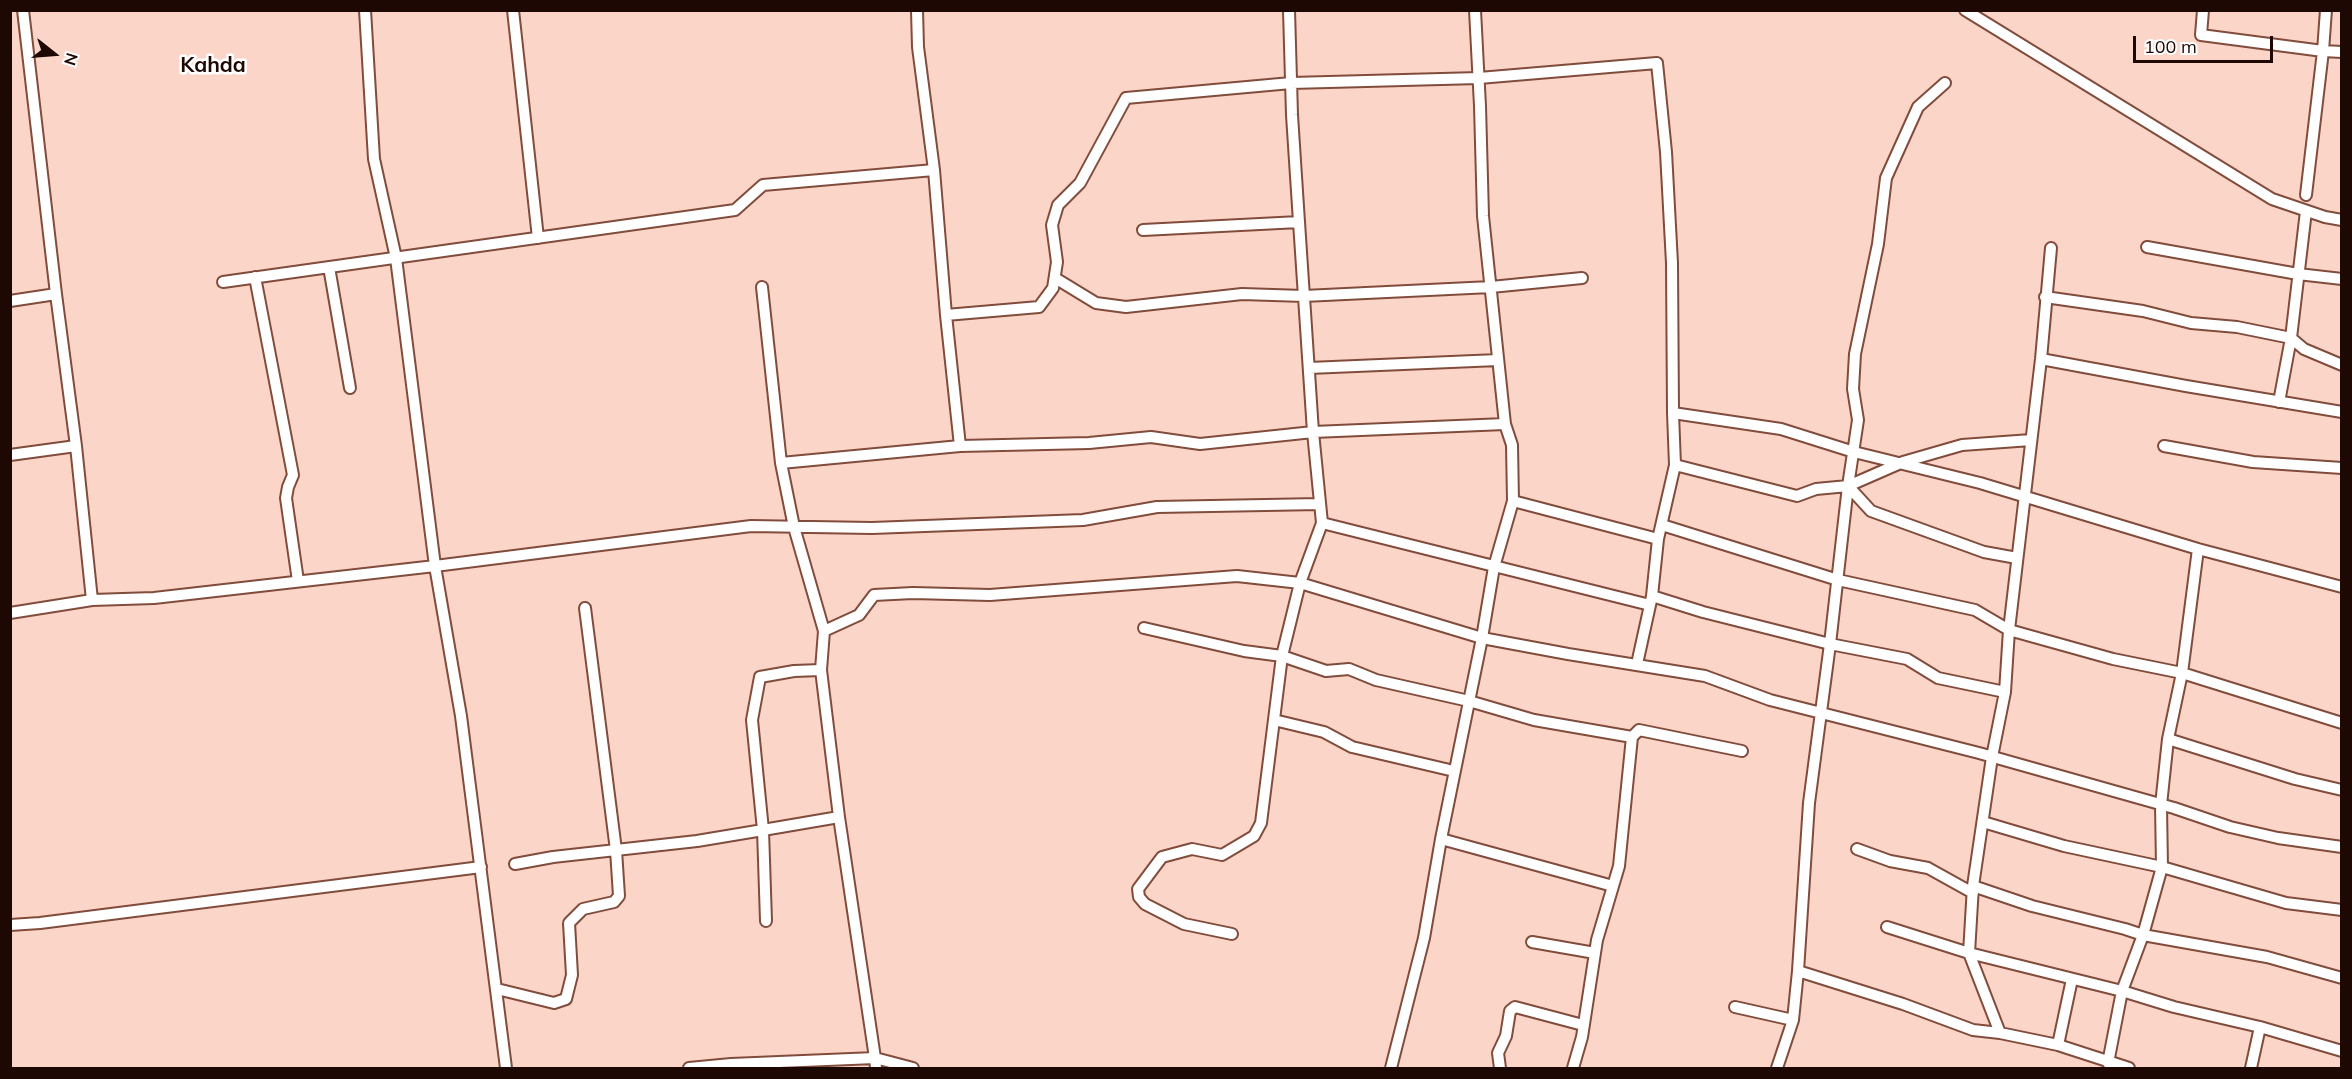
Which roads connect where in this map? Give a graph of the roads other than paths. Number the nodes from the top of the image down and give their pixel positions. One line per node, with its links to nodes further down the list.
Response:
1 (23, 10): 34 (street)
2 (365, 10): 24 (street)
3 (513, 10): 21 (street)
4 (917, 10): 15 (street)
5 (1289, 10): 13 (street)
6 (1475, 10): 12 (street)
7 (1965, 10): 17 (street)
8 (2202, 10): 10 (street)
9 (2326, 10): 10 (street)
10 (2324, 51): 11 (street); 16 (street)
11 (2342, 52)
12 (1479, 78): 13 (street); 33 (street); 47 (street)
13 (1291, 83): 19 (street); 28 (street)
14 (1945, 83): 54 (street)
15 (934, 170): 21 (street); 38 (street)
16 (2306, 195)
17 (2306, 211): 18 (street); 26 (street)
18 (2342, 220)
19 (1299, 222): 20 (street); 35 (street)
20 (1143, 230)
21 (538, 238): 24 (street)
22 (2147, 247): 26 (street)
23 (2051, 248): 36 (street)
24 (396, 258): 25 (street); 70 (street)
25 (329, 267): 27 (street); 44 (street)
26 (2298, 274): 30 (street); 39 (street)
27 (255, 277): 31 (street); 73 (street)
28 (1055, 278): 35 (street); 38 (street)
29 (1582, 278): 33 (street)
30 (2342, 279)
31 (224, 282)
32 (762, 287): 57 (street)
33 (1491, 287): 35 (street); 41 (street)
34 (56, 294): 37 (street); 51 (street)
35 (1304, 296): 43 (street)
36 (2045, 297): 39 (street); 40 (street)
37 (10, 301)
38 (946, 315): 52 (street)
39 (2291, 338): 42 (street); 45 (street)
40 (2041, 359): 45 (street); 50 (street)
41 (1498, 360): 43 (street); 48 (street)
42 (2342, 365)
43 (1309, 368): 49 (street)
44 (350, 388)
45 (2279, 402): 46 (street)
46 (2342, 412)
47 (1673, 413): 54 (street); 58 (street)
48 (1505, 424): 49 (street); 62 (street)
49 (1313, 432): 52 (street); 63 (street)
50 (2031, 440): 56 (street); 61 (street)
51 (76, 446): 55 (street); 76 (street)
52 (960, 446): 57 (street)
53 (2164, 446): 59 (street)
54 (1854, 452): 56 (street); 60 (street)
55 (10, 455)
56 (1903, 462): 60 (street); 61 (street)
57 (781, 463): 66 (street)
58 (1675, 465): 60 (street); 65 (street)
59 (2342, 468)
60 (1848, 486): 69 (street); 72 (street)
61 (2023, 498): 68 (street); 69 (street)
62 (1512, 501): 67 (street); 71 (street)
63 (1320, 504): 64 (street); 66 (street)
64 (1322, 523): 71 (street); 74 (street)
65 (1662, 525): 67 (street); 72 (street)
66 (794, 527): 70 (street); 82 (street)
67 (1658, 539): 77 (street)
68 (2198, 549): 75 (street); 88 (street)
69 (2017, 558): 81 (street)
70 (435, 566): 73 (street); 109 (street)
71 (1494, 567): 77 (street); 83 (street)
72 (1838, 580): 81 (street); 84 (street)
73 (298, 581): 76 (street)
74 (1300, 583): 82 (street); 83 (street); 85 (street)
75 (2342, 586)
76 (92, 600): 79 (street)
77 (1651, 601): 84 (street); 86 (street)
78 (585, 608): 107 (street)
79 (10, 613)
80 (1144, 628): 85 (street)
81 (2009, 630): 88 (street); 89 (street)
82 (824, 631): 87 (street)
83 (1482, 638): 86 (street); 90 (street)
84 (1830, 644): 89 (street); 91 (street)
85 (1282, 656): 90 (street); 92 (street)
86 (1637, 664): 91 (street)
87 (821, 670): 101 (street); 103 (street)
88 (2182, 673): 93 (street); 95 (street)
89 (2005, 692): 97 (street)
90 (1469, 701): 94 (street); 98 (street)
91 (1820, 712): 97 (street); 122 (street)
92 (1274, 720): 98 (street); 117 (street)
93 (2342, 723)
94 (1632, 737): 96 (street); 111 (street)
95 (2168, 740): 99 (street); 100 (street)
96 (1742, 751)
97 (1992, 757): 100 (street); 102 (street)
98 (1454, 771): 104 (street)
99 (2342, 790)
100 (2161, 805): 105 (street); 110 (street)
101 (839, 817): 103 (street); 134 (street)
102 (1983, 822): 110 (street); 112 (street)
103 (763, 830): 107 (street); 114 (street)
104 (1441, 838): 111 (street); 139 (street)
105 (2342, 847)
106 (1857, 849): 112 (street)
107 (616, 850): 108 (street); 125 (street)
108 (515, 864)
109 (481, 867): 115 (street); 125 (street)
110 (2162, 867): 113 (street); 118 (street)
111 (1613, 886): 121 (street)
112 (1973, 890): 118 (street); 120 (street)
113 (2342, 910)
114 (766, 921)
115 (10, 925)
116 (1887, 927): 120 (street)
117 (1232, 934)
118 (2143, 935): 123 (street); 126 (street)
119 (1532, 942): 121 (street)
120 (1969, 952): 124 (street); 131 (street)
121 (1595, 953): 129 (street)
122 (1798, 971): 128 (street); 131 (street)
123 (2342, 978)
124 (2072, 979): 126 (street); 132 (street)
125 (497, 989): 136 (street)
126 (2122, 991): 130 (street); 135 (street)
127 (1735, 1007): 128 (street)
128 (1792, 1020): 142 (street)
129 (1583, 1025): 140 (street); 141 (street)
130 (2260, 1027): 133 (street); 144 (street)
131 (2000, 1033): 132 (street)
132 (2058, 1045): 135 (street)
133 (2342, 1051)
134 (875, 1063): 137 (street); 138 (street)
135 (2108, 1063): 143 (street)
136 (506, 1068)
137 (689, 1068)
138 (913, 1068)
139 (1391, 1068)
140 (1500, 1068)
141 (1574, 1068)
142 (1777, 1068)
143 (2129, 1068)
144 (2251, 1068)

